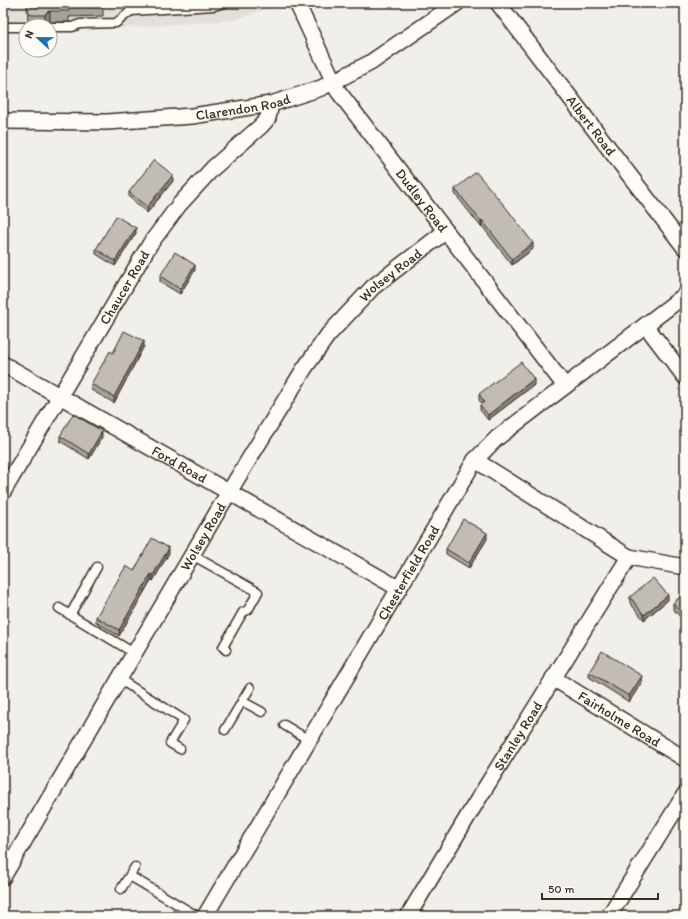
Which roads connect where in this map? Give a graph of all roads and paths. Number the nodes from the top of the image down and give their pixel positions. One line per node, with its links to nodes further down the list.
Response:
1 (225, 3): 5 (lane)
2 (297, 3): 9 (street, Dudley Road)
3 (457, 3): 9 (street, Clarendon Road)
4 (498, 3): 13 (street, Albert Road)
5 (130, 7): 8 (lane)
6 (3, 27): 7 (lane)
7 (18, 27)
8 (58, 27)
9 (333, 82): 10 (street, Clarendon Road); 12 (street, Dudley Road)
10 (271, 104): 11 (street, Clarendon Road); 19 (street, Chaucer Road)
11 (3, 121)
12 (446, 231): 18 (street, Dudley Road); 22 (street, Wolsey Road)
13 (685, 248)
14 (685, 295): 15 (street, Chesterfield Road)
15 (646, 326): 17 (street); 18 (street, Chesterfield Road)
16 (3, 364): 19 (street, Ford Road)
17 (685, 377)
18 (565, 386): 20 (street, Chesterfield Road)
19 (59, 396): 21 (street, Chaucer Road); 22 (street, Ford Road)
20 (475, 460): 24 (street); 27 (street, Chesterfield Road)
21 (3, 492)
22 (229, 492): 23 (street, Wolsey Road); 27 (street, Ford Road)
23 (192, 555): 30 (lane); 31 (street, Wolsey Road)
24 (629, 557): 25 (street); 32 (street, Stanley Road)
25 (679, 566)
26 (97, 567): 29 (lane)
27 (398, 588): 39 (street, Chesterfield Road)
28 (59, 608): 29 (lane)
29 (70, 614): 31 (lane)
30 (226, 650)
31 (134, 653): 33 (street, Wolsey Road)
32 (553, 678): 41 (street, Fairholme Road); 49 (street, Stanley Road)
33 (119, 679): 40 (lane); 44 (street, Wolsey Road)
34 (250, 688): 35 (lane)
35 (242, 701): 36 (lane); 38 (lane)
36 (262, 712)
37 (284, 725): 39 (lane)
38 (225, 730)
39 (309, 740): 48 (street, Chesterfield Road)
40 (180, 750)
41 (685, 759)
42 (685, 794): 50 (street)
43 (135, 867): 45 (lane)
44 (3, 876)
45 (130, 876): 46 (lane); 47 (lane)
46 (121, 890)
47 (197, 916)
48 (205, 916)
49 (408, 916)
50 (609, 916)

